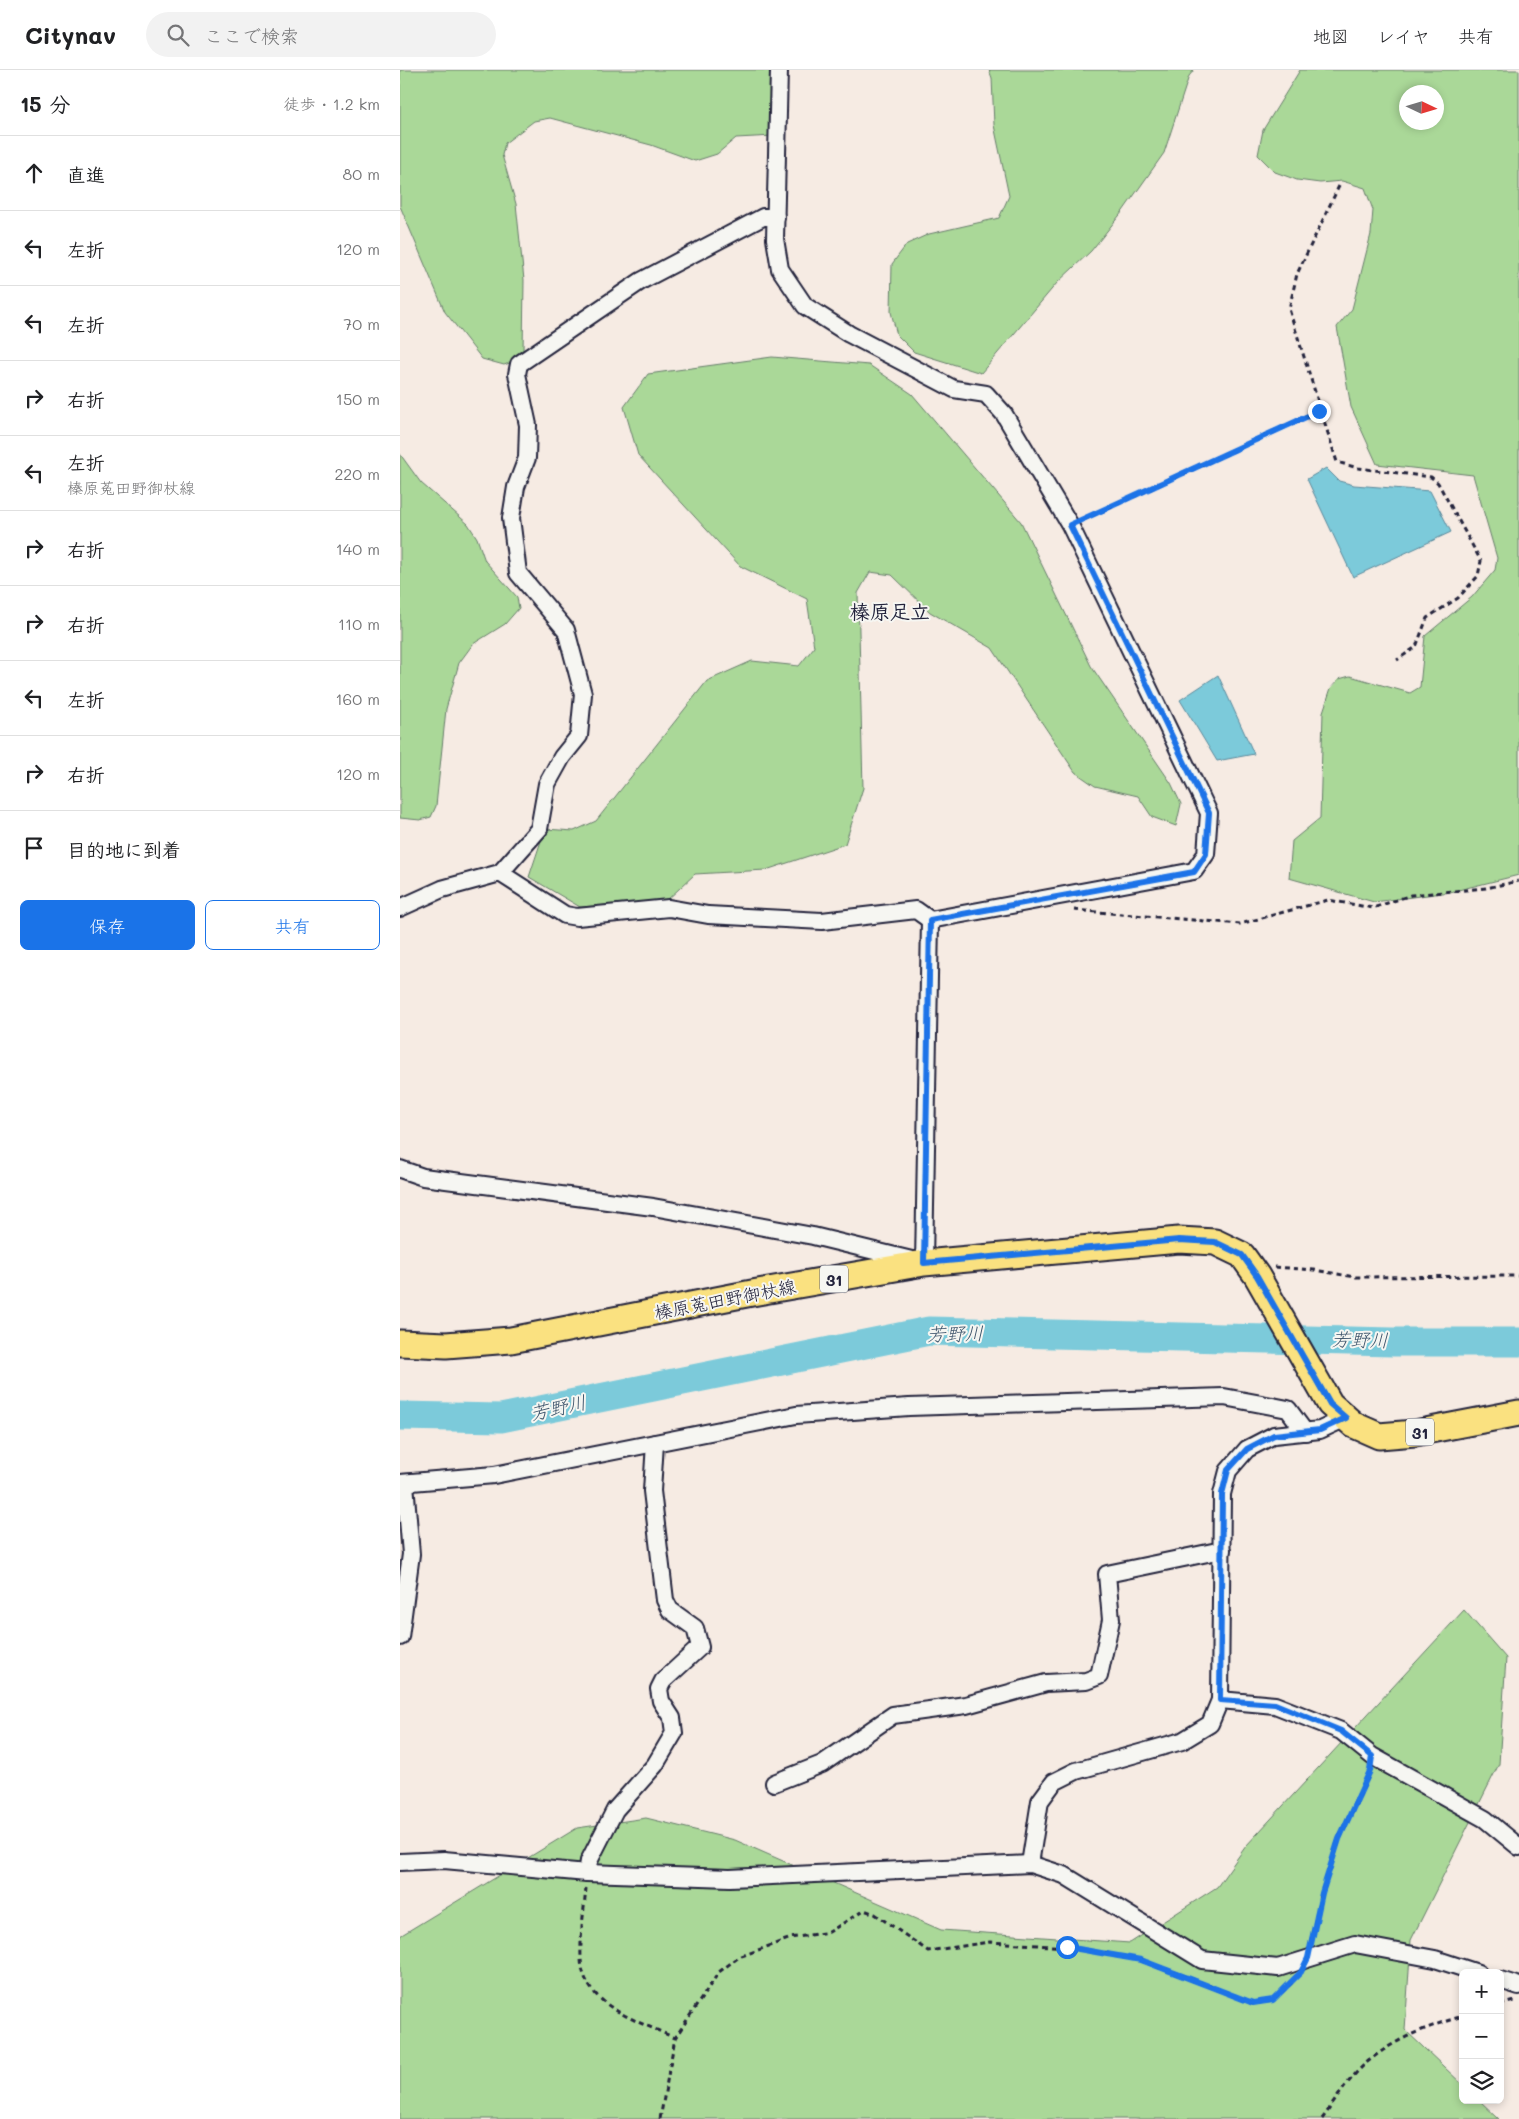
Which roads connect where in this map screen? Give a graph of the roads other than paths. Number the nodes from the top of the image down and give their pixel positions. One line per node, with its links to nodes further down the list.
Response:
1 (779, 70): 2 (street)
2 (776, 217): 3 (street); 5 (street)
3 (500, 873): 4 (street); 5 (street)
4 (400, 908)
5 (930, 920): 7 (street)
6 (400, 1169): 7 (street)
7 (924, 1263): 8 (main road, 榛原菟田野御杖線 / 31); 9 (main road, 榛原菟田野御杖線 / 31)
8 (400, 1343)
9 (1338, 1411): 10 (main road, 榛原菟田野御杖線 / 31); 11 (street)
10 (1519, 1412)
11 (1305, 1432): 12 (street); 14 (street)
12 (655, 1443): 13 (street); 21 (street)
13 (403, 1484): 15 (street)
14 (1222, 1550): 16 (street); 17 (street)
15 (400, 1637)
16 (1220, 1700): 18 (street); 20 (street)
17 (774, 1783)
18 (1519, 1847)
19 (400, 1862): 21 (street)
20 (1030, 1864): 21 (street); 22 (street)
21 (587, 1873)
22 (1466, 1969)
23 (1504, 1981): 24 (street)
24 (1519, 1986)

